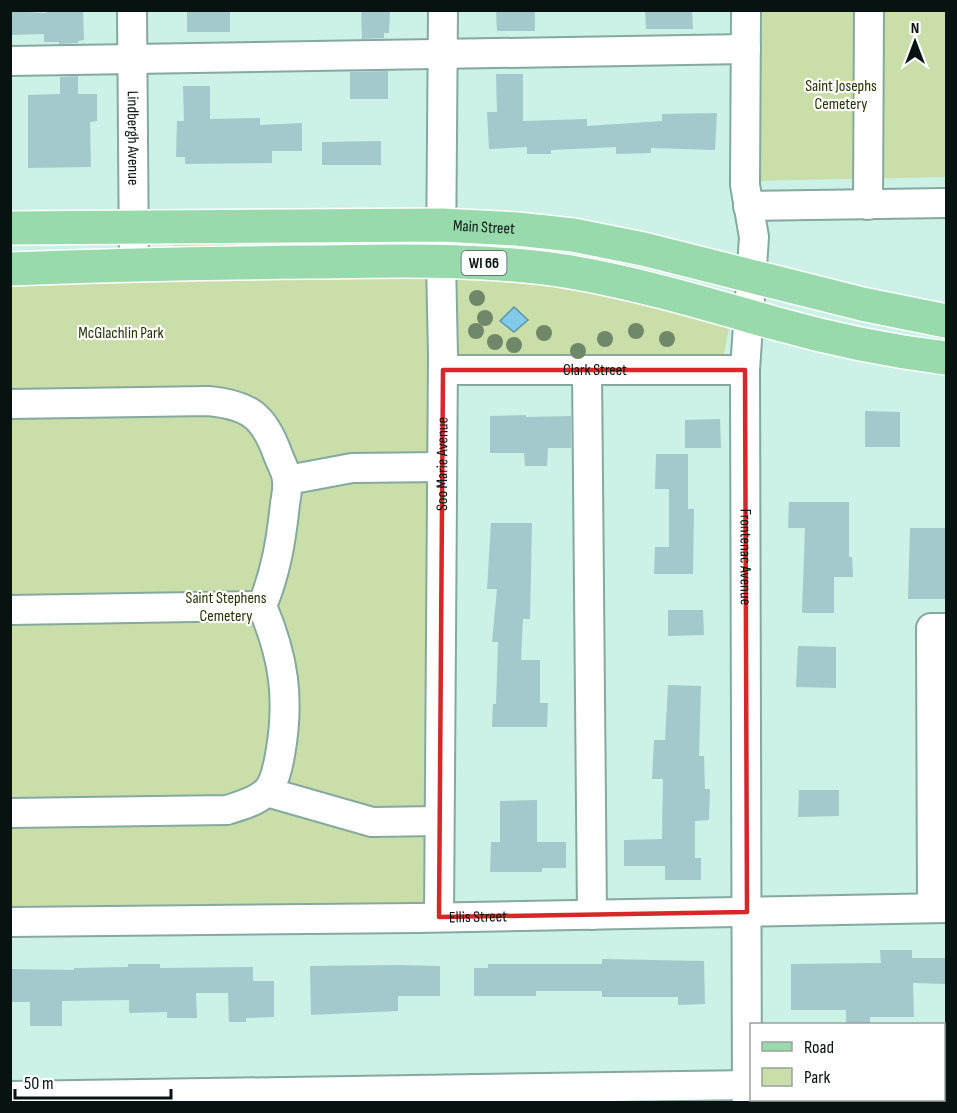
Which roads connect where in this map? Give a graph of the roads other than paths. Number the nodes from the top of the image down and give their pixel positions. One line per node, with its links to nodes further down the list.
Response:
1 (132, 10): 7 (street, Lindbergh Avenue)
2 (443, 10): 6 (street, Soo Marie Avenue)
3 (746, 10): 5 (street, Frontenac Avenue)
4 (868, 10): 10 (street)
5 (746, 49): 6 (street); 11 (street, Frontenac Avenue)
6 (444, 53): 7 (street); 12 (street, Soo Marie Avenue)
7 (133, 58): 8 (street); 14 (street, Lindbergh Avenue)
8 (10, 61)
9 (946, 203): 10 (street)
10 (868, 205): 11 (street)
11 (748, 206): 18 (street, Frontenac Avenue)
12 (442, 225): 14 (main road, Main Street / WI 66); 15 (street, Soo Marie Avenue); 18 (main road, Main Street / WI 66)
13 (10, 228): 14 (main road, Main Street / WI 66)
14 (134, 228): 16 (street, Lindbergh Avenue)
15 (441, 260): 16 (main road, WI 66); 19 (main road, WI 66); 22 (street, Soo Marie Avenue)
16 (134, 264): 17 (main road, WI 66)
17 (10, 268)
18 (752, 276): 19 (street, Frontenac Avenue); 20 (main road, Main Street / WI 66)
19 (749, 316): 21 (main road, WI 66); 24 (street, Frontenac Avenue)
20 (946, 321)
21 (946, 358)
22 (443, 370): 23 (street, Clark Street); 26 (street, Soo Marie Avenue)
23 (587, 370): 24 (street, Clark Street); 36 (street)
24 (745, 370): 35 (street, Frontenac Avenue)
25 (10, 404): 27 (street)
26 (442, 467): 27 (street); 33 (street, Soo Marie Avenue)
27 (288, 480): 28 (street)
28 (261, 606): 29 (street); 31 (street)
29 (10, 610)
30 (946, 628): 34 (street)
31 (267, 792): 32 (street); 33 (street)
32 (10, 813)
33 (439, 821): 37 (street, Soo Marie Avenue)
34 (939, 908): 35 (street, Ellis Street)
35 (747, 912): 36 (street, Ellis Street); 39 (street, Frontenac Avenue)
36 (592, 915): 37 (street, Ellis Street)
37 (438, 917): 38 (street, Ellis Street)
38 (10, 922)
39 (748, 1091): 40 (street)
40 (10, 1096)

